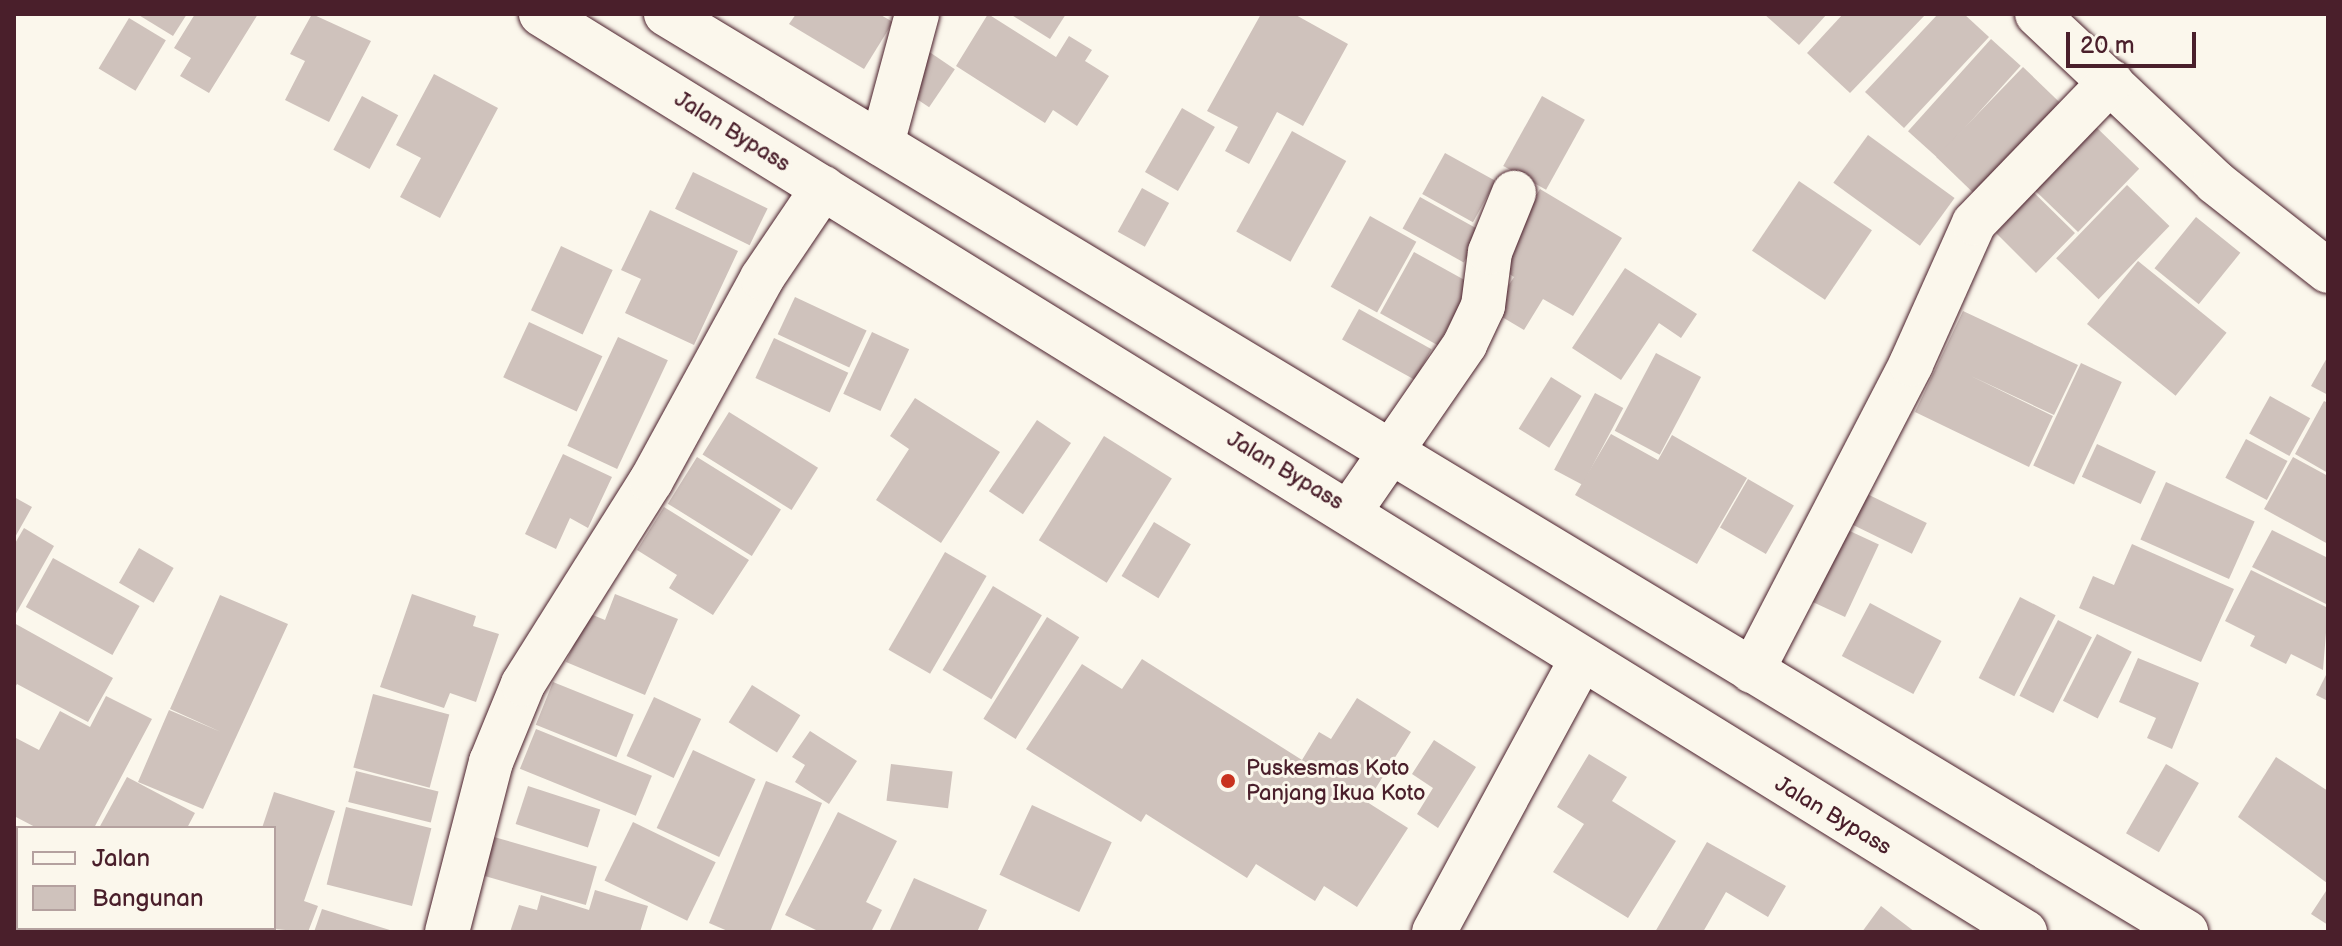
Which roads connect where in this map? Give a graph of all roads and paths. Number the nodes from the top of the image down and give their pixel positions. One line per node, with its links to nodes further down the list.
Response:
1 (541, 14): 7 (main road, Jalan Bypass)
2 (666, 14): 6 (main road)
3 (917, 14): 6 (main road)
4 (2037, 14): 5 (main road)
5 (2111, 81): 9 (main road); 13 (main road)
6 (882, 144): 10 (main road)
7 (823, 188): 11 (main road, Jalan Bypass); 14 (main road)
8 (1514, 193): 10 (main road)
9 (2328, 271)
10 (1391, 451): 11 (main road); 13 (main road)
11 (1350, 511): 12 (main road, Jalan Bypass)
12 (1581, 660): 15 (main road); 16 (main road, Jalan Bypass)
13 (1752, 671): 17 (main road)
14 (447, 932)
15 (1434, 932)
16 (2025, 932)
17 (2186, 932)

